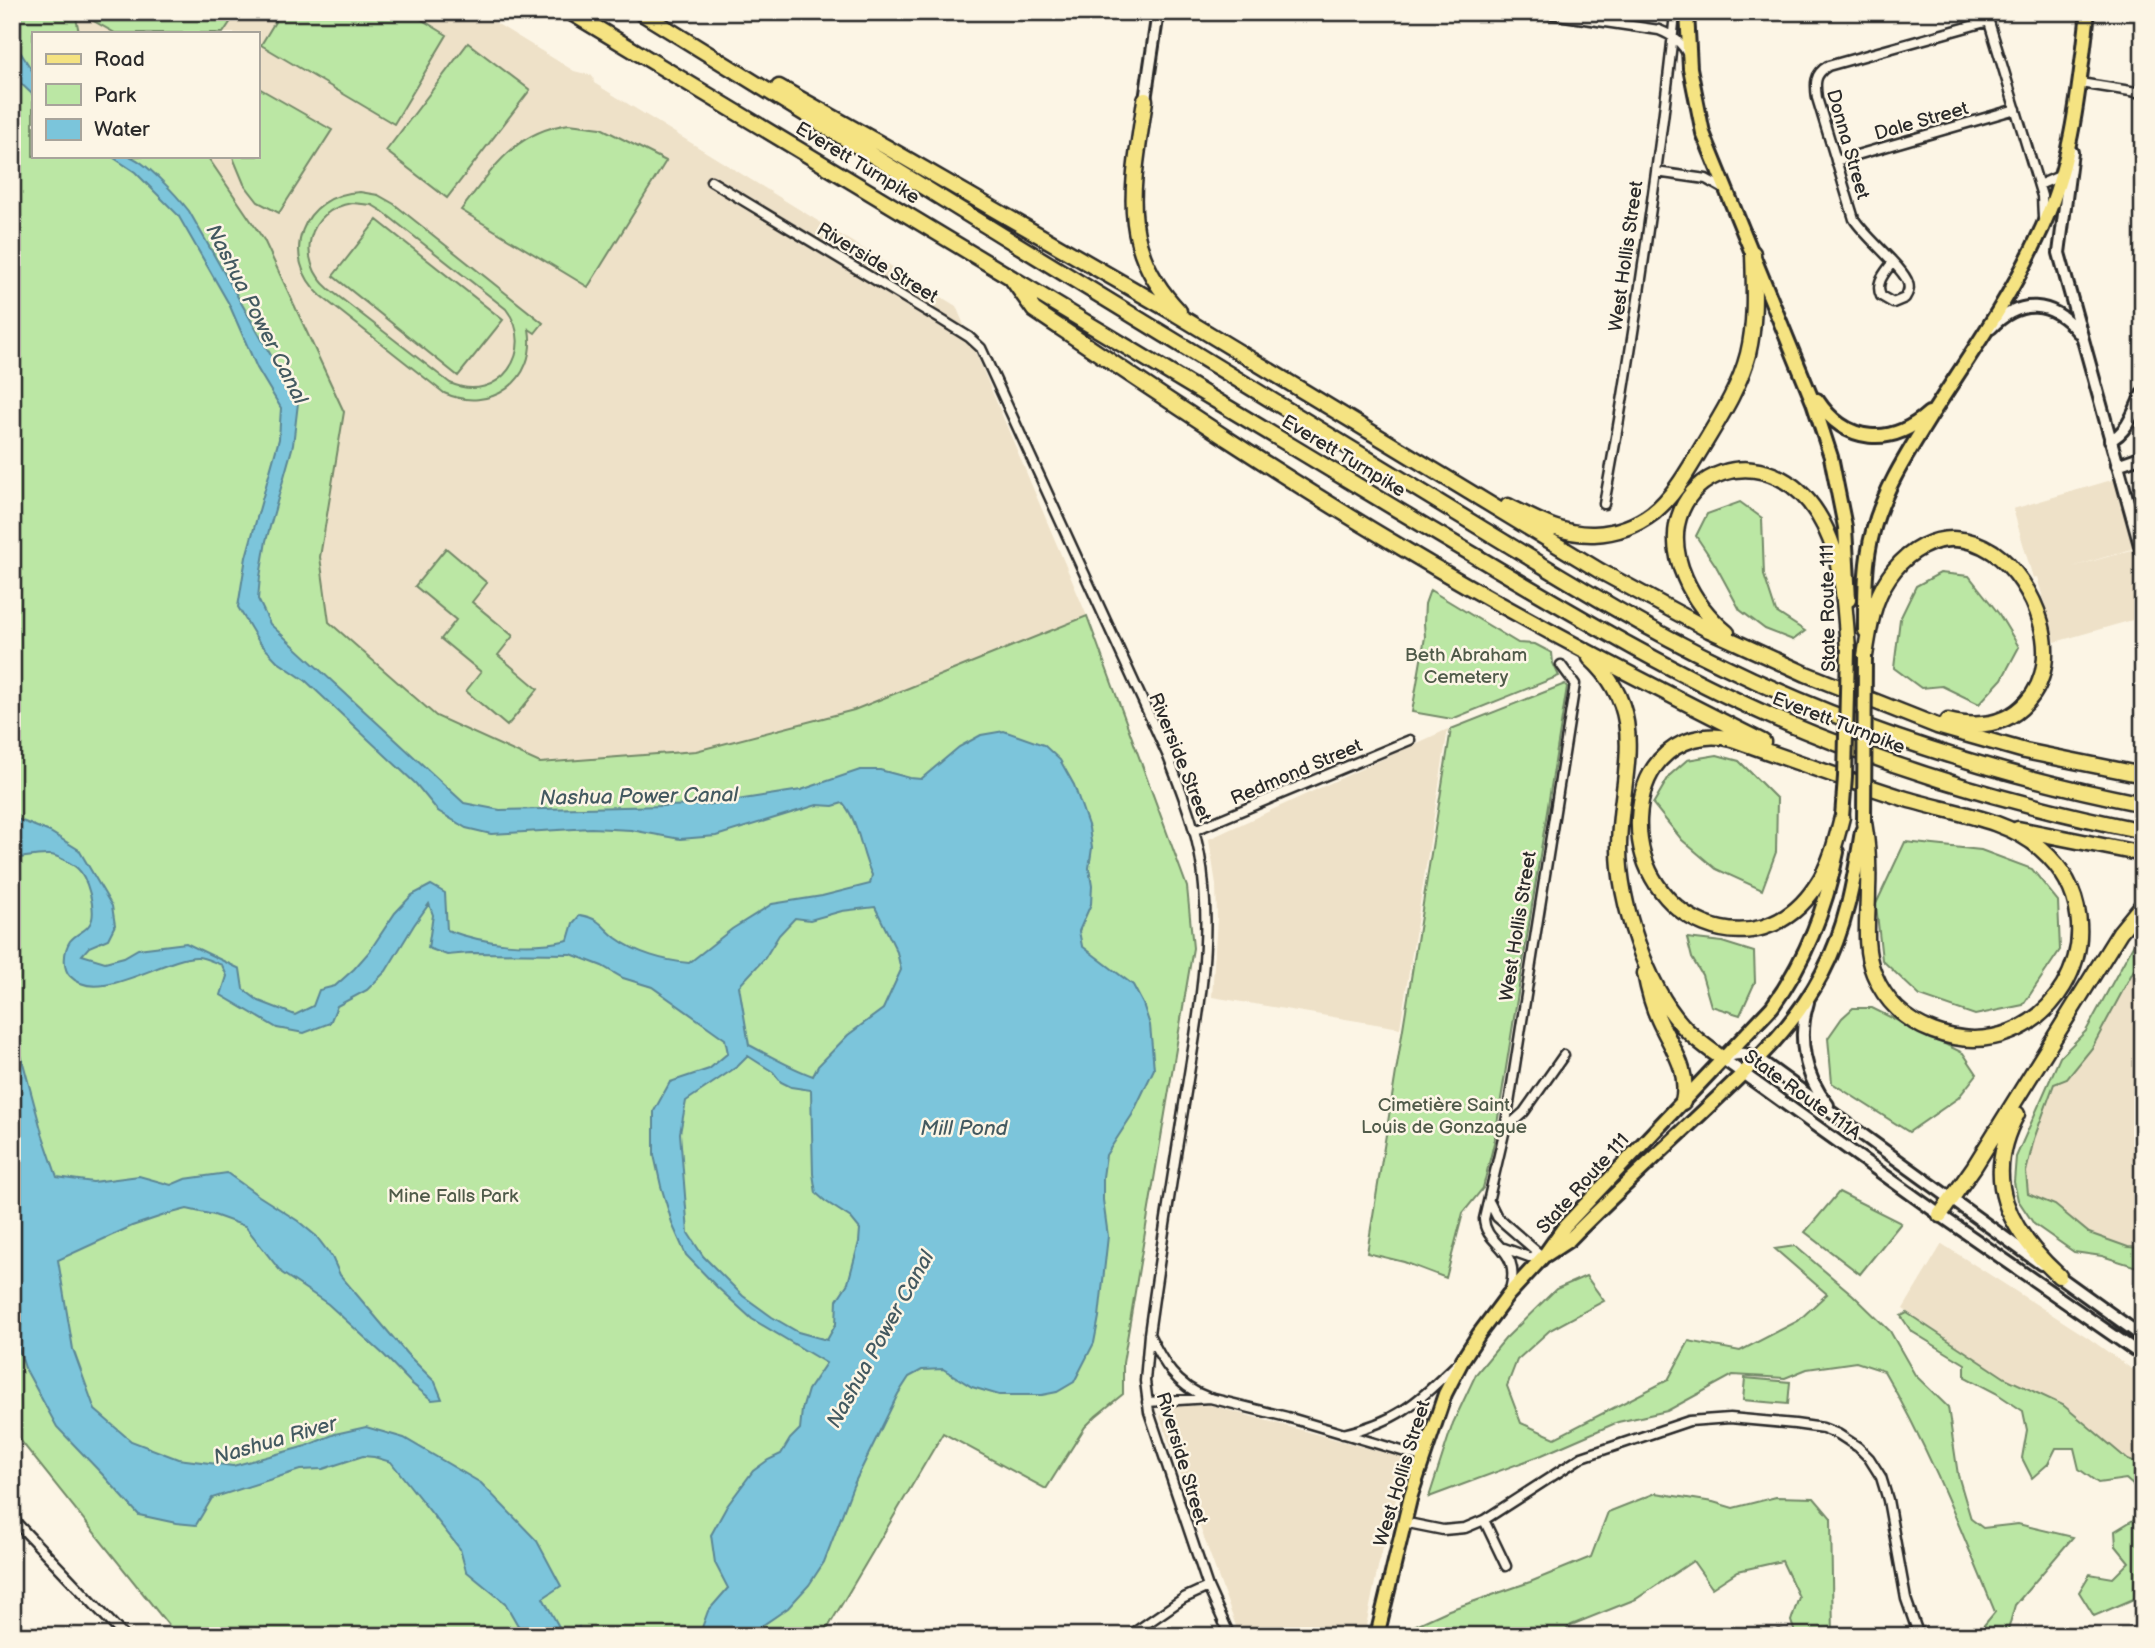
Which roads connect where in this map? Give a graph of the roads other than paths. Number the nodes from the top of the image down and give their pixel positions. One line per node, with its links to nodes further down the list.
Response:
1 (570, 12): 25 (highway, Everett Turnpike)
2 (641, 12): 26 (highway); 47 (highway, Everett Turnpike)
3 (1158, 12): 13 (main road)
4 (1537, 12): 9 (street)
5 (1675, 12): 9 (street, West Hollis Street)
6 (1687, 12): 10 (main road, State Route 111)
7 (2088, 12): 11 (main road, State Route 111)
8 (1988, 17): 14 (street); 16 (street, Donna Street)
9 (1673, 36): 10 (street); 17 (street, West Hollis Street)
10 (1689, 58): 21 (main road, State Route 111)
11 (2080, 83): 12 (street); 15 (main road, State Route 111)
12 (2143, 93)
13 (1145, 100): 26 (highway)
14 (2016, 109): 16 (street, Dale Street); 20 (street)
15 (2074, 128): 18 (main road, State Route 111); 27 (main road)
16 (1836, 162): 24 (street, Donna Street)
17 (1656, 172): 21 (street); 36 (street, West Hollis Street)
18 (2062, 175): 20 (street); 22 (main road, State Route 111)
19 (711, 181): 51 (street, Riverside Street)
20 (2039, 184): 22 (street)
21 (1725, 190): 23 (main road, State Route 111)
22 (2042, 230): 28 (main road, State Route 111)
23 (1753, 253): 29 (main road, State Route 111); 34 (highway)
24 (1892, 262): 24 (street, Donna Street)
25 (1009, 275): 38 (highway); 52 (highway, Everett Turnpike)
26 (1195, 326): 34 (highway)
27 (2080, 334): 28 (main road); 32 (main road)
28 (1968, 358): 31 (main road, State Route 111)
29 (1799, 369): 31 (main road); 39 (main road, State Route 111)
30 (2143, 392): 32 (main road)
31 (1943, 397): 41 (main road, State Route 111)
32 (2110, 440): 35 (main road)
33 (2143, 456): 35 (main road)
34 (1418, 461): 40 (highway)
35 (2117, 464): 37 (main road)
36 (1604, 504)
37 (2143, 556)
38 (1563, 640): 46 (highway); 55 (highway)
39 (1848, 649): 40 (highway); 48 (main road, State Route 111, bridge)
40 (1757, 653): 43 (highway)
41 (1865, 656): 43 (highway); 49 (main road, State Route 111, bridge)
42 (1561, 664): 64 (street, West Hollis Street)
43 (1887, 707): 45 (highway)
44 (1410, 740): 51 (street, Redmond Street)
45 (2143, 775)
46 (1851, 780): 48 (highway); 50 (highway)
47 (2143, 804)
48 (1842, 817): 59 (main road, State Route 111)
49 (1864, 822): 50 (highway); 57 (main road, State Route 111)
50 (1996, 824): 53 (highway)
51 (1195, 830): 72 (street, Riverside Street)
52 (2143, 831)
53 (2143, 854)
54 (2143, 904): 56 (highway)
55 (1639, 944): 59 (highway); 62 (highway)
56 (2102, 960): 66 (highway); 70 (highway)
57 (1810, 995): 60 (main road, State Route 111); 63 (main road)
58 (1564, 1055): 64 (street)
59 (1723, 1059): 60 (main road, State Route 111A); 61 (main road, State Route 111A); 62 (main road, State Route 111)
60 (1758, 1059): 61 (main road, State Route 111); 63 (main road, State Route 111A)
61 (1743, 1074): 67 (main road, State Route 111A); 69 (main road, State Route 111)
62 (1683, 1102): 69 (main road, State Route 111)
63 (1847, 1124): 66 (main road, State Route 111A)
64 (1505, 1129): 65 (street, West Hollis Street)
65 (1489, 1197): 68 (street, West Hollis Street); 69 (street)
66 (1952, 1199): 67 (highway); 70 (main road, State Route 111A)
67 (1940, 1215): 74 (main road, State Route 111A)
68 (1502, 1246): 69 (street); 71 (street, West Hollis Street)
69 (1543, 1257): 71 (main road, West Hollis Street)
70 (2059, 1276): 73 (main road, State Route 111A)
71 (1508, 1295): 75 (main road, West Hollis Street)
72 (1149, 1334): 76 (street); 77 (street, Riverside Street)
73 (2143, 1337)
74 (2143, 1356)
75 (1463, 1359): 78 (street); 79 (main road, West Hollis Street)
76 (1210, 1398): 77 (street); 78 (street)
77 (1147, 1402): 84 (street, Riverside Street)
78 (1342, 1434): 79 (street)
79 (1422, 1457): 82 (main road, West Hollis Street)
80 (12, 1518): 85 (street)
81 (1484, 1520): 82 (street); 83 (street); 89 (street)
82 (1403, 1522): 88 (main road, West Hollis Street)
83 (1506, 1566)
84 (1208, 1587): 86 (street); 87 (street, Riverside Street)
85 (124, 1636)
86 (1129, 1636)
87 (1230, 1636)
88 (1377, 1636)
89 (1919, 1636)

